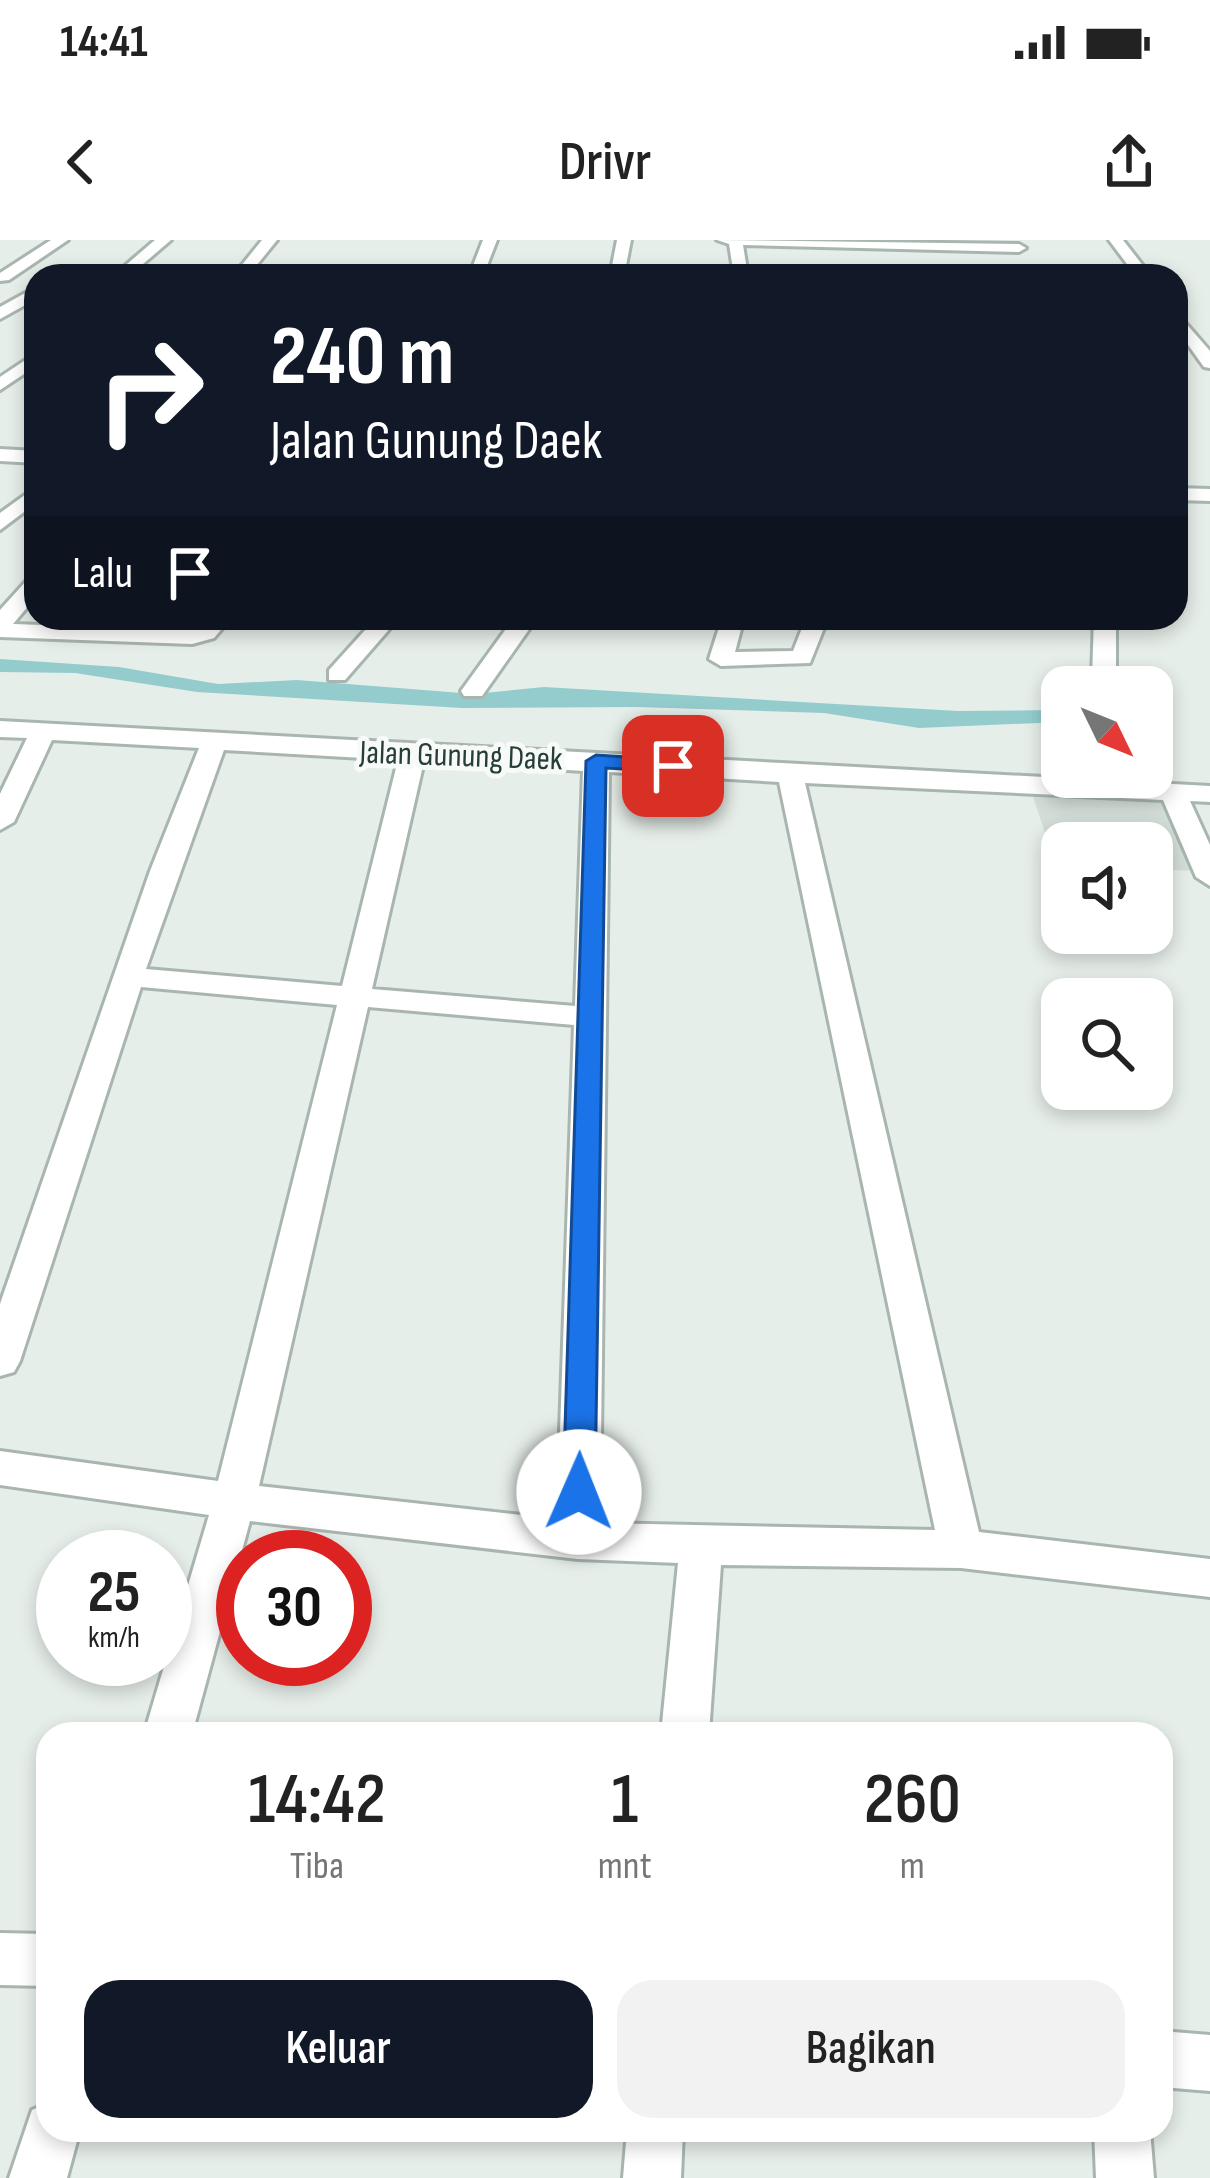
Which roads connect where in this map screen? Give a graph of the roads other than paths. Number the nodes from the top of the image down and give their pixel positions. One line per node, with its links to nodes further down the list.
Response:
1 (61, 240): 11 (street)
2 (164, 240): 8 (street)
3 (270, 240): 9 (street)
4 (724, 240): 5 (street)
5 (735, 240): 7 (street)
6 (1116, 240): 10 (street)
7 (1020, 250)
8 (135, 264)
9 (251, 264)
10 (1135, 264)
11 (2, 276)
12 (1188, 334): 13 (street)
13 (1210, 363)
14 (24, 503): 15 (street)
15 (0, 524)
16 (24, 598): 17 (street)
17 (0, 627)
18 (58, 630): 19 (street)
19 (209, 630)
20 (377, 630): 26 (street)
21 (517, 630): 27 (street)
22 (729, 630): 23 (street)
23 (813, 630)
24 (1106, 630): 25 (street)
25 (1104, 666)
26 (337, 675)
27 (472, 691)
28 (0, 729): 29 (street, Jalan Gunung Daek)
29 (43, 731): 30 (street, Jalan Gunung Daek); 37 (street)
30 (214, 743): 31 (street, Jalan Gunung Daek); 39 (street)
31 (412, 756): 32 (street, Jalan Gunung Daek); 40 (street)
32 (596, 761): 33 (street, Jalan Gunung Daek); 41 (street)
33 (790, 773): 34 (street, Jalan Gunung Daek); 47 (street)
34 (1041, 785)
35 (1173, 792): 36 (street, Jalan Gunung Daek); 38 (street)
36 (1210, 794)
37 (0, 822)
38 (1210, 877)
39 (128, 977): 40 (street); 42 (street)
40 (355, 996): 41 (street); 44 (street)
41 (590, 1017): 45 (street)
42 (0, 1361)
43 (0, 1468): 44 (street)
44 (234, 1501): 45 (street); 49 (street)
45 (578, 1540): 46 (street)
46 (700, 1546): 47 (street); 50 (street)
47 (961, 1549): 48 (street)
48 (1210, 1578)
49 (170, 1722)
50 (686, 1722)
51 (0, 1959): 52 (street)
52 (36, 1960)
53 (1173, 2060): 54 (street)
54 (1210, 2063)
55 (48, 2142): 58 (street)
56 (654, 2142): 59 (street)
57 (1122, 2142): 60 (street)
58 (38, 2178)
59 (652, 2178)
60 (1125, 2178)

